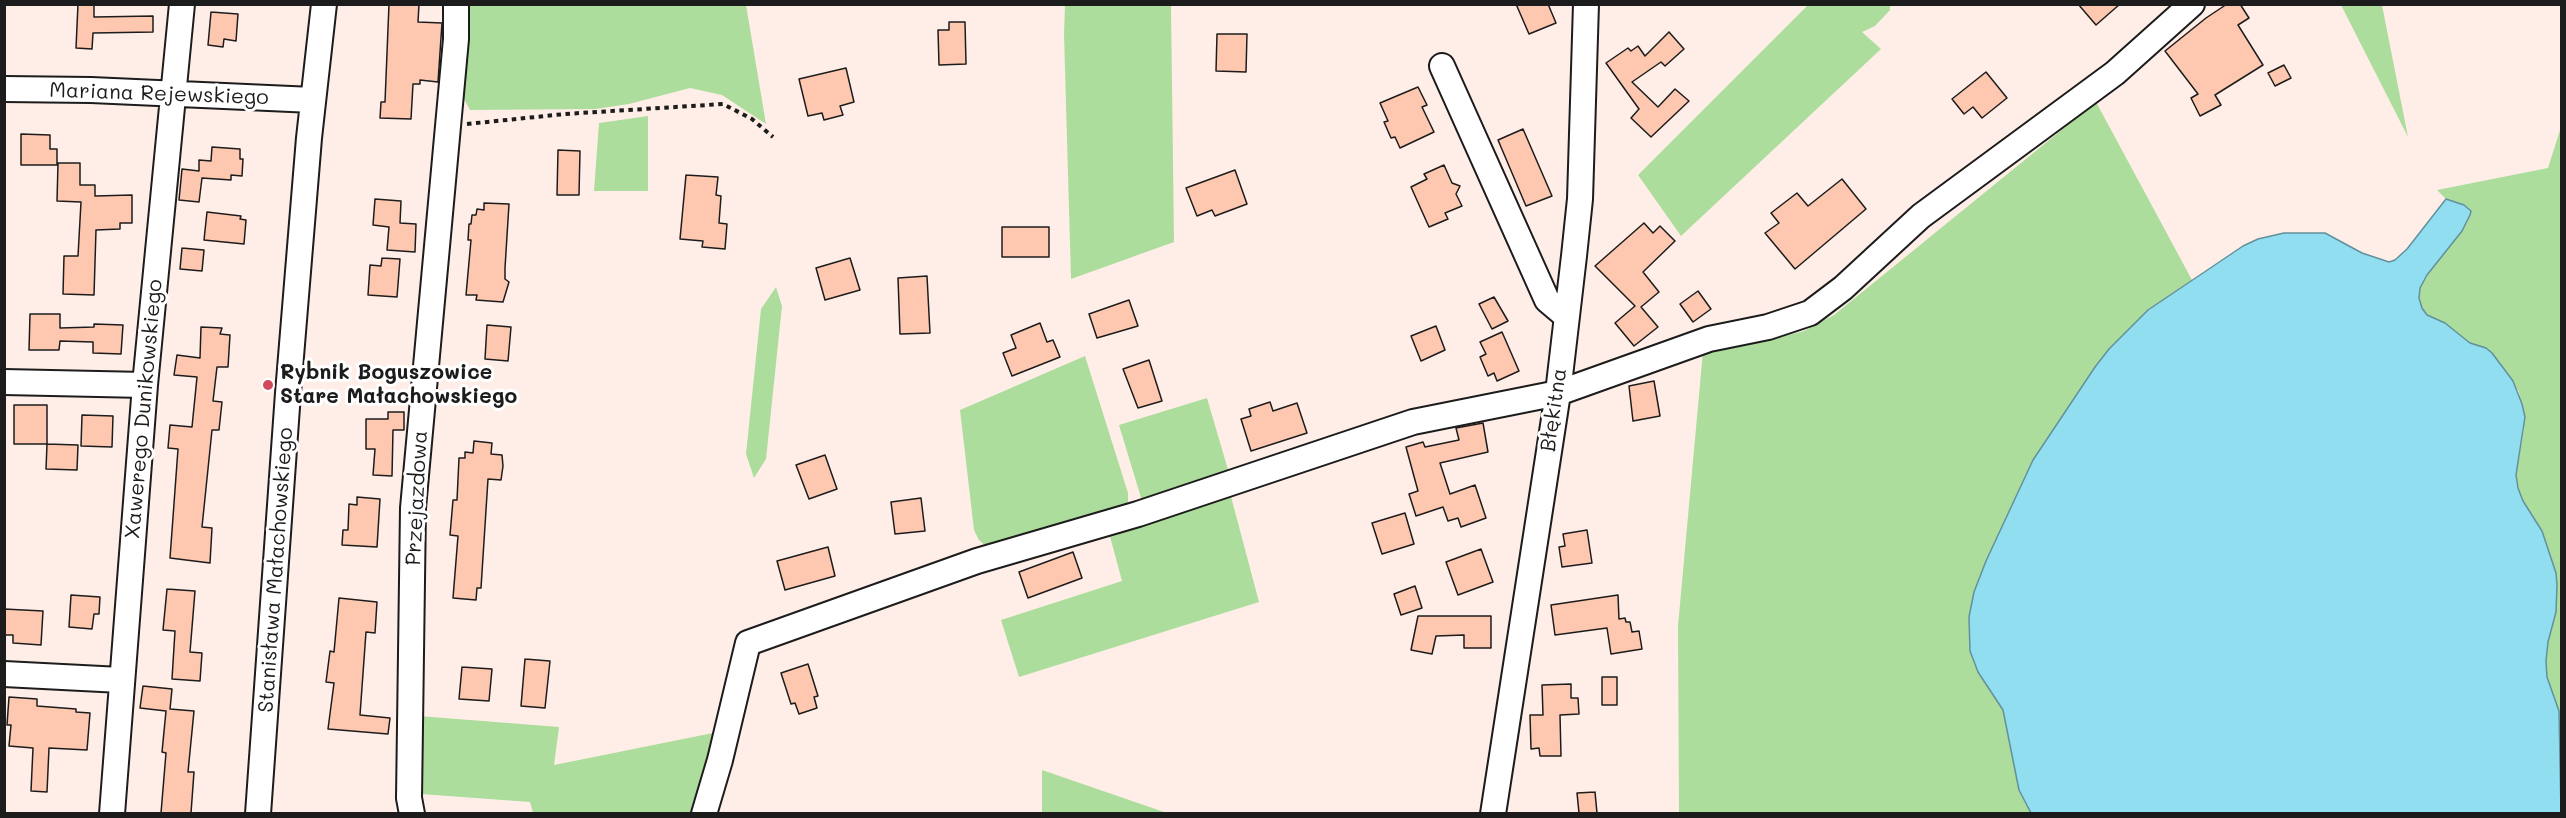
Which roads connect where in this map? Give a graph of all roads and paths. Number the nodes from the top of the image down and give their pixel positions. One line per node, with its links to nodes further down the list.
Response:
1 (182, 4): 8 (street, Xawerego Dunikowskiego)
2 (324, 4): 9 (street, Stanisława Małachowskiego)
3 (456, 4): 10 (street, Przejazdowa)
4 (1586, 4): 12 (street, Błękitna)
5 (2192, 4): 15 (street)
6 (1442, 66): 12 (street)
7 (4, 89): 8 (street, Mariana Rejewskiego)
8 (174, 93): 9 (street, Mariana Rejewskiego); 14 (street, Xawerego Dunikowskiego)
9 (313, 100): 19 (street, Stanisława Małachowskiego)
10 (449, 122): 11 (path); 20 (street, Przejazdowa)
11 (772, 138)
12 (1566, 316): 15 (street, Błękitna)
13 (4, 382): 14 (street)
14 (145, 385): 17 (street, Xawerego Dunikowskiego)
15 (1558, 393): 21 (street); 22 (street, Błękitna)
16 (4, 674): 17 (street)
17 (121, 681): 18 (street, Xawerego Dunikowskiego)
18 (112, 813)
19 (258, 813)
20 (412, 813)
21 (704, 813)
22 (1493, 813)

